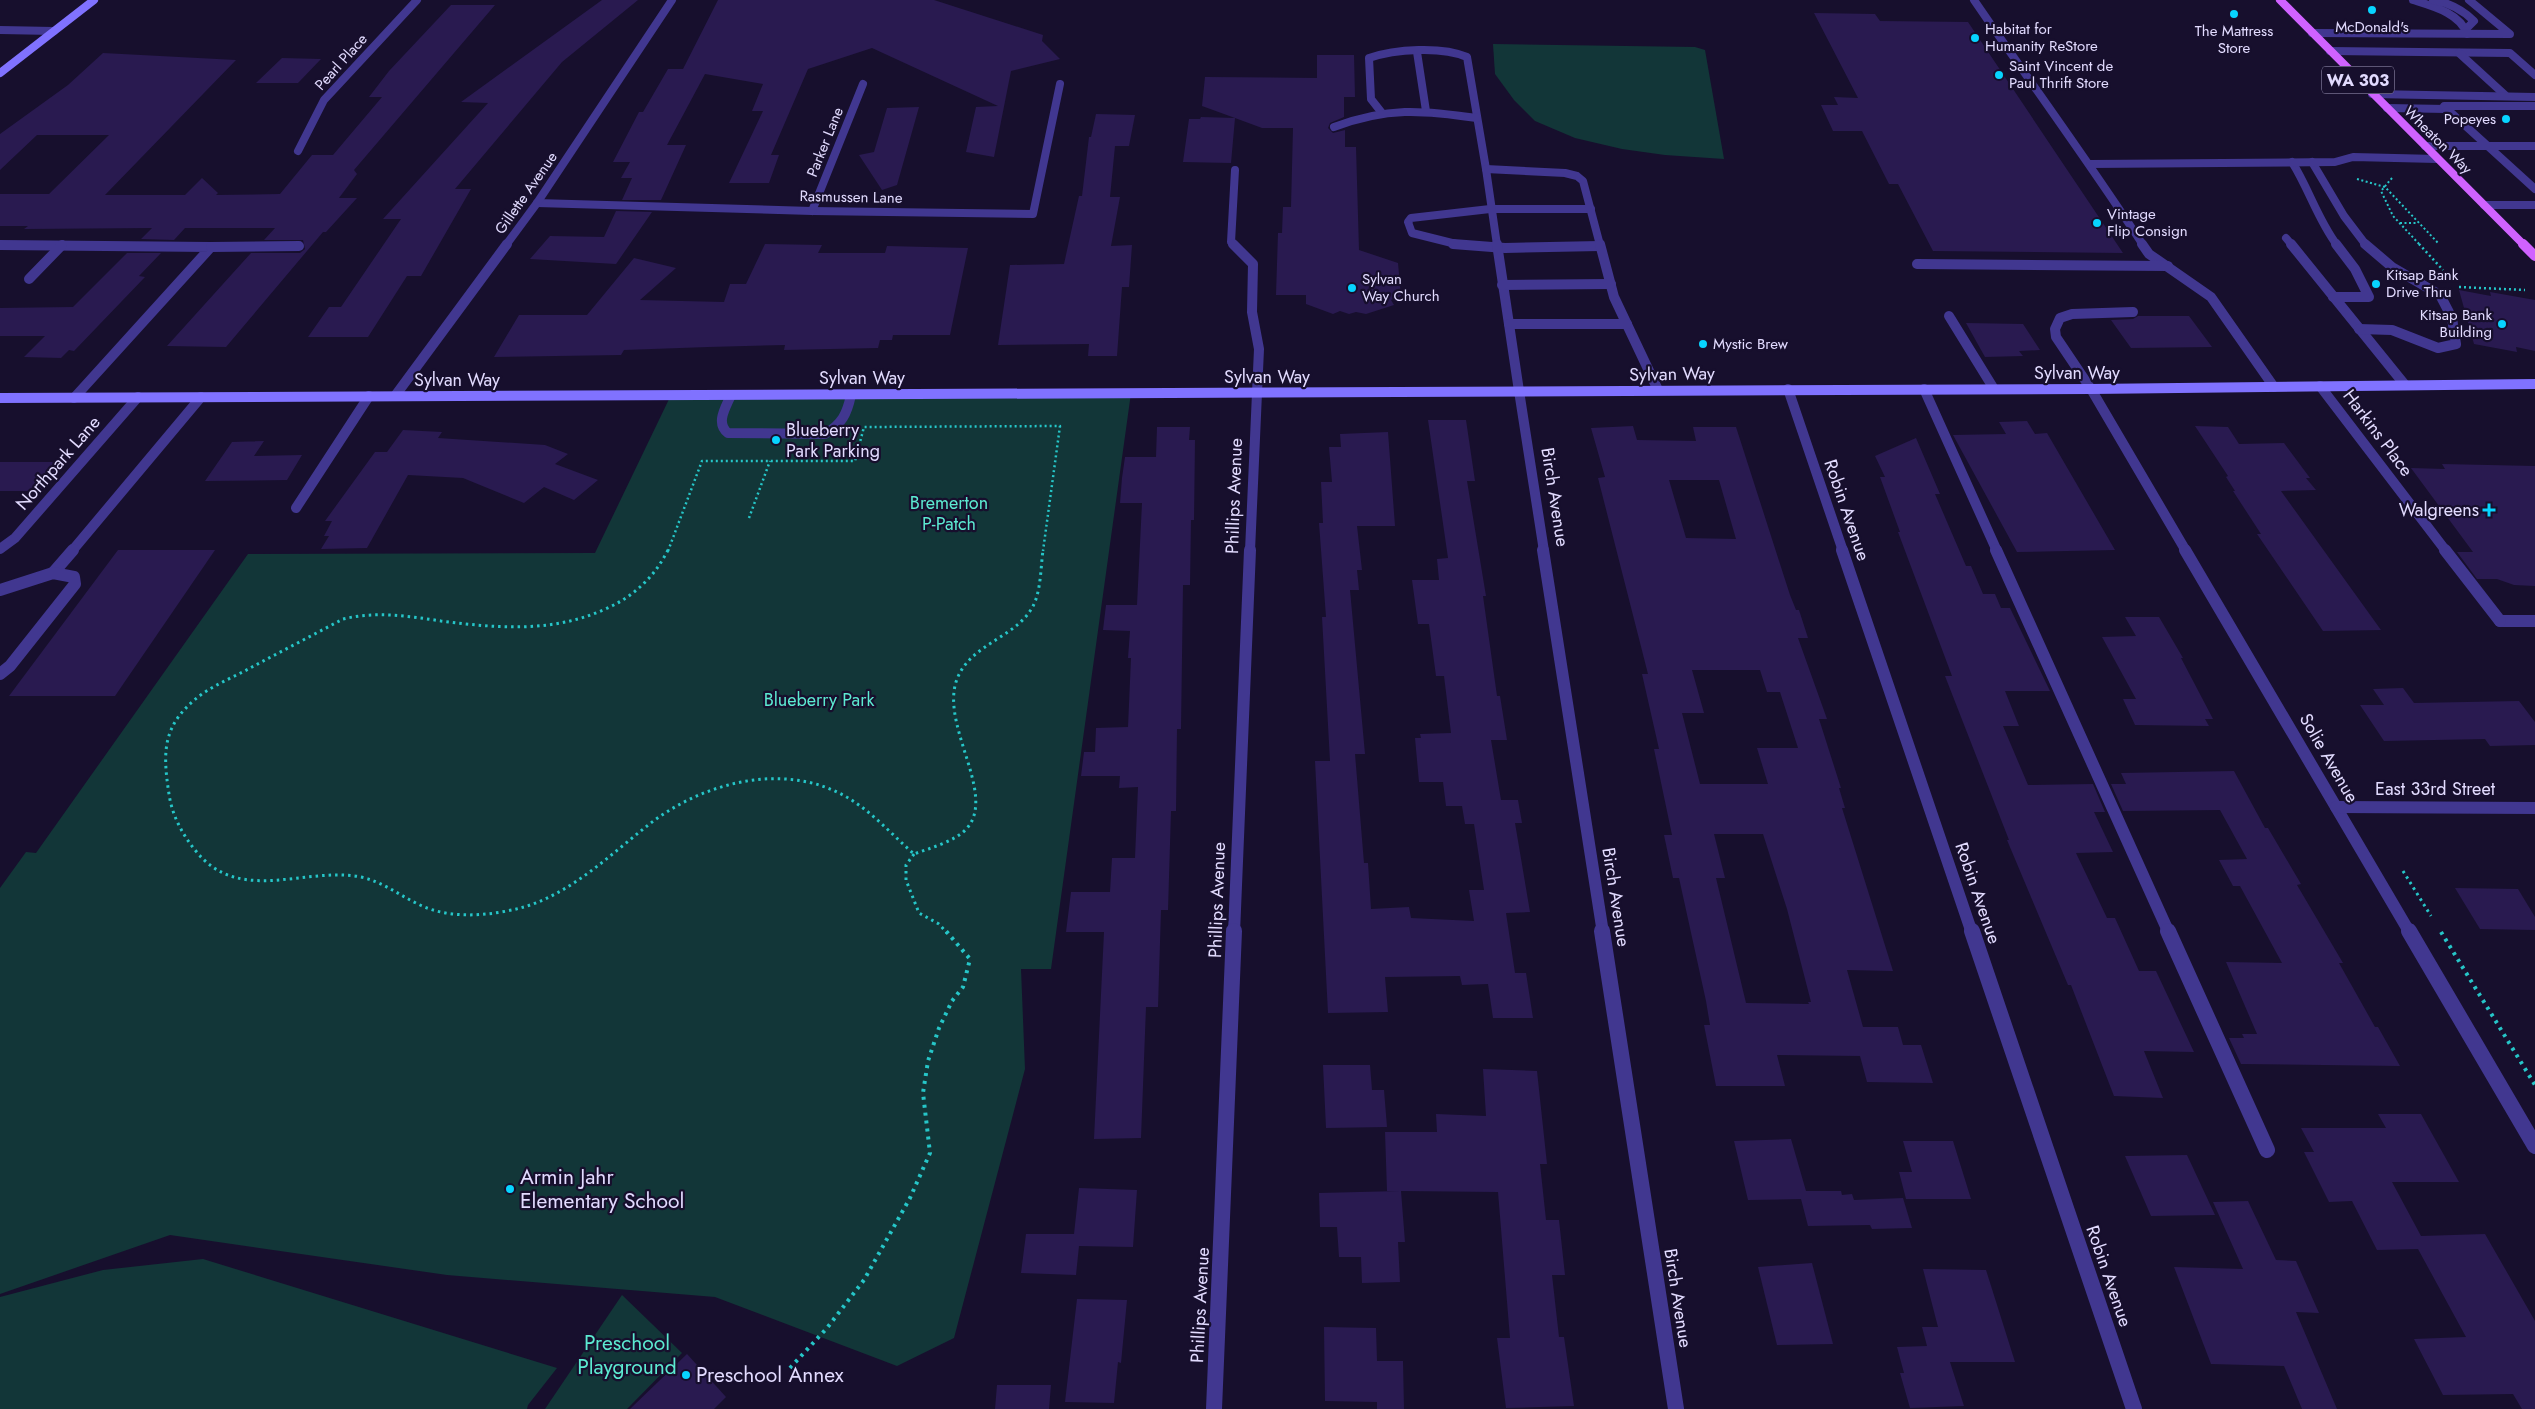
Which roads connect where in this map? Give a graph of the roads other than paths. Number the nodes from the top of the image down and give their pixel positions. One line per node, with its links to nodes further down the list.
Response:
1 (94, 0): 10 (main road)
2 (417, 0): 33 (street, Pearl Place)
3 (672, 0): 41 (street, Gillette Avenue)
4 (1974, 0): 37 (street)
5 (2280, 0): 12 (main road, Wheaton Way / WA 303)
6 (2413, 0): 11 (street)
7 (2433, 0): 11 (street)
8 (2469, 0): 11 (street)
9 (0, 30): 10 (street)
10 (54, 31): 16 (main road)
11 (2467, 32): 12 (street)
12 (2312, 33): 14 (main road, Wheaton Way / WA 303)
13 (1417, 52): 26 (street); 27 (street); 28 (street, Birch Avenue)
14 (2330, 52): 15 (street); 20 (main road, Wheaton Way / WA 303)
15 (2458, 53): 17 (street); 21 (street)
16 (0, 73)
17 (2535, 75)
18 (863, 84): 46 (street, Parker Lane)
19 (1060, 84): 46 (street, Rasmussen Lane)
20 (2372, 94): 21 (street); 24 (main road, Wheaton Way / WA 303)
21 (2505, 95): 22 (street)
22 (2535, 97)
23 (2535, 106): 25 (street)
24 (2387, 108): 25 (street); 30 (main road, Wheaton Way / WA 303)
25 (2447, 108): 31 (street)
26 (1426, 111): 27 (street); 28 (street)
27 (1382, 113): 29 (street)
28 (1477, 118): 38 (street, Birch Avenue)
29 (1334, 127)
30 (2425, 146): 31 (street); 34 (main road, Wheaton Way / WA 303)
31 (2488, 146): 32 (street); 40 (street)
32 (2535, 146)
33 (298, 150)
34 (2437, 159): 36 (street); 42 (main road, Wheaton Way / WA 303)
35 (2292, 162): 36 (street); 37 (street); 60 (street)
36 (2312, 162): 65 (street)
37 (2090, 164): 56 (street)
38 (1486, 169): 44 (street, Birch Avenue); 45 (street)
39 (1235, 170): 76 (street, Phillips Avenue)
40 (2535, 189)
41 (537, 203): 46 (street, Rasmussen Lane); 80 (street, Gillette Avenue)
42 (2484, 205): 43 (street); 54 (main road, Wheaton Way / WA 303)
43 (2534, 206)
44 (1490, 209): 45 (street); 53 (street, Birch Avenue); 53 (street)
45 (1591, 209): 52 (street)
46 (812, 211)
47 (2286, 238): 60 (street)
48 (0, 245): 49 (street)
49 (62, 246): 50 (street); 57 (street)
50 (211, 246): 51 (street); 84 (street)
51 (299, 246)
52 (1600, 246): 53 (street); 58 (street)
53 (1496, 248): 59 (street, Birch Avenue)
54 (2535, 256)
55 (1917, 264): 56 (street)
56 (2168, 266): 69 (street)
57 (29, 279)
58 (1611, 284): 59 (street); 64 (street)
59 (1502, 285): 63 (street, Birch Avenue)
60 (2333, 297): 65 (street)
61 (2133, 312): 73 (street, Solie Avenue)
62 (1949, 316): 72 (street)
63 (1509, 324): 64 (street); 75 (street, Birch Avenue)
64 (1627, 324): 74 (street)
65 (2359, 329): 68 (street)
66 (2535, 384): 68 (main road, Sylvan Way)
67 (2320, 386): 68 (main road, Sylvan Way); 69 (main road, Sylvan Way); 89 (street, Harkins Place)
68 (2405, 386)
69 (2274, 387): 73 (main road, Sylvan Way)
70 (1788, 389): 71 (main road, Sylvan Way); 74 (main road, Sylvan Way); 97 (street, Robin Avenue)
71 (1924, 389): 72 (main road, Sylvan Way); 94 (street)
72 (1994, 389): 73 (main road, Sylvan Way)
73 (2091, 389): 91 (street, Solie Avenue)
74 (1658, 390): 75 (main road, Sylvan Way)
75 (1519, 391): 76 (main road, Sylvan Way); 96 (street, Birch Avenue)
76 (1257, 393): 78 (main road, Sylvan Way); 95 (street, Phillips Avenue)
77 (731, 395): 78 (main road, Sylvan Way); 78 (street); 80 (main road, Sylvan Way)
78 (851, 395)
79 (369, 396): 80 (main road, Sylvan Way); 82 (main road, Sylvan Way); 85 (street)
80 (395, 396)
81 (138, 397): 82 (main road, Sylvan Way); 84 (main road, Sylvan Way); 86 (street, Northpark Lane)
82 (200, 397): 87 (street)
83 (0, 398): 84 (main road, Sylvan Way)
84 (74, 398)
85 (296, 508)
86 (0, 549)
87 (53, 573): 88 (street); 90 (street)
88 (0, 590)
89 (2535, 621)
90 (0, 674)
91 (2336, 807): 92 (street, East 33rd Street); 93 (street, Solie Avenue)
92 (2535, 808)
93 (2535, 1146)
94 (2268, 1150)
95 (1214, 1409)
96 (1676, 1409)
97 (2134, 1409)

